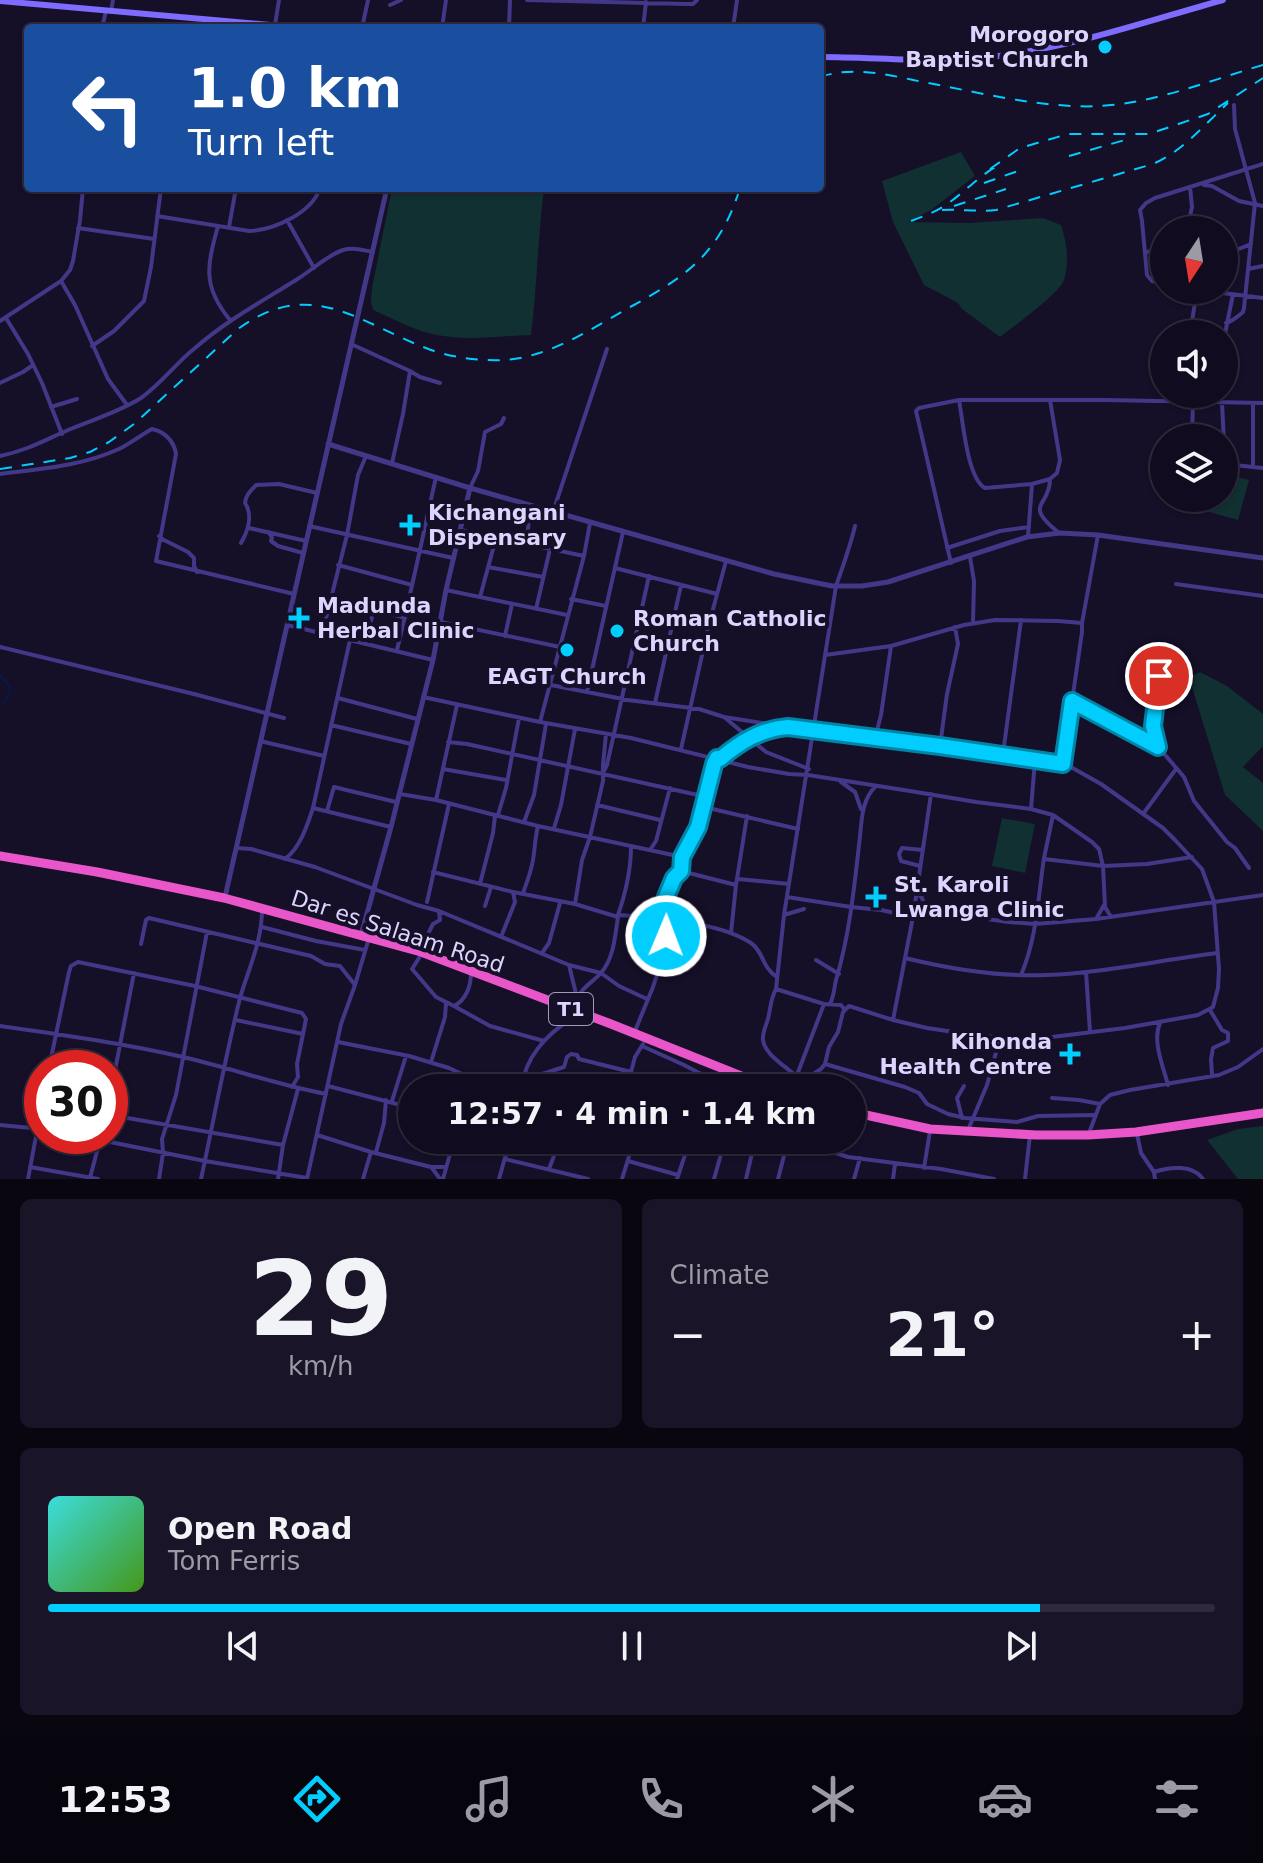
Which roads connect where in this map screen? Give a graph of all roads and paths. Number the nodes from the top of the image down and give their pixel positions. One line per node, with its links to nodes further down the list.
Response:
1 (113, 0): 16 (street)
2 (279, 0): 19 (street)
3 (368, 0): 20 (street)
4 (401, 0): 15 (street)
5 (446, 0): 21 (street)
6 (510, 0): 22 (street)
7 (527, 0): 12 (street)
8 (697, 0): 14 (street)
9 (737, 0): 24 (street)
10 (1223, 0): 25 (main road)
11 (0, 1): 16 (main road)
12 (619, 1): 13 (street)
13 (646, 2): 14 (street); 23 (street)
14 (658, 2)
15 (390, 5)
16 (108, 11): 17 (street); 18 (main road)
17 (103, 24)
18 (234, 24)
19 (275, 24)
20 (363, 24)
21 (443, 24)
22 (509, 24)
23 (643, 24)
24 (734, 24)
25 (824, 57)
26 (1234, 105): 28 (street)
27 (1263, 164): 28 (street)
28 (1245, 170): 29 (street); 36 (street)
29 (1201, 184): 30 (street); 36 (street)
30 (1190, 187): 39 (street); 50 (street)
31 (82, 192): 44 (street)
32 (160, 192): 38 (street)
33 (235, 192): 40 (street)
34 (318, 192): 41 (street)
35 (386, 192): 49 (street)
36 (1255, 203): 37 (street); 46 (street)
37 (1263, 206)
38 (157, 216): 42 (street); 45 (street)
39 (1190, 216)
40 (231, 219): 42 (street); 43 (street)
41 (287, 220): 43 (street); 52 (street)
42 (220, 226): 43 (street); 60 (street)
43 (229, 227)
44 (78, 228): 45 (street); 55 (street)
45 (154, 239): 63 (street)
46 (1251, 244): 47 (street); 53 (street)
47 (1238, 249)
48 (1150, 251): 50 (street)
49 (373, 252): 52 (street); 62 (street)
50 (1145, 253): 54 (street)
51 (1263, 266): 53 (street)
52 (314, 268): 60 (street)
53 (1248, 269): 57 (street)
54 (1150, 279)
55 (61, 281): 59 (street); 63 (street)
56 (1238, 295): 57 (street)
57 (1245, 296): 58 (street); 61 (street)
58 (1263, 298)
59 (3, 320): 65 (street)
60 (230, 320): 78 (street)
61 (1233, 320)
62 (351, 344): 66 (street); 82 (street)
63 (92, 346): 78 (street)
64 (607, 349): 97 (street)
65 (33, 365): 69 (street); 79 (street)
66 (410, 371): 67 (street); 68 (street)
67 (420, 377): 68 (street); 70 (street)
68 (409, 381): 85 (street)
69 (0, 383)
70 (440, 383)
71 (77, 399): 79 (street)
72 (959, 400): 73 (street); 92 (street); 117 (street)
73 (1050, 400): 74 (street); 91 (street)
74 (1150, 401)
75 (1238, 403): 76 (street)
76 (1253, 403): 77 (street); 87 (street)
77 (1263, 403)
78 (127, 405): 81 (street)
79 (51, 407): 81 (street)
80 (504, 418): 93 (street)
81 (62, 434): 83 (street)
82 (328, 444): 84 (street); 94 (street)
83 (0, 456)
84 (366, 456): 85 (street); 108 (street)
85 (392, 463): 90 (street)
86 (1238, 465): 87 (street)
87 (1253, 467): 88 (street)
88 (1263, 468)
89 (0, 474): 110 (street)
90 (436, 477): 93 (street); 118 (street)
91 (1050, 479): 92 (street); 96 (street)
92 (1032, 484): 98 (street)
93 (470, 488): 95 (street); 104 (street)
94 (317, 493): 100 (street); 103 (street)
95 (531, 505): 97 (street); 115 (street)
96 (1040, 505): 98 (street); 107 (street)
97 (553, 512): 99 (street)
98 (1031, 512): 102 (street)
99 (590, 522): 106 (street); 120 (street)
100 (309, 526): 108 (street); 113 (street)
101 (855, 526): 135 (street)
102 (1029, 527): 111 (street); 117 (street)
103 (249, 528): 105 (street); 114 (street)
104 (461, 530): 112 (street); 122 (street)
105 (269, 532): 113 (street); 119 (street)
106 (623, 532): 124 (street); 128 (street)
107 (1060, 533): 109 (street); 111 (street)
108 (347, 535): 118 (street); 126 (street)
109 (1098, 535): 123 (street); 152 (street)
110 (159, 536): 129 (street); 129 (street)
111 (1027, 537): 121 (street)
112 (496, 538): 115 (street); 127 (street)
113 (306, 541): 119 (street)
114 (241, 543)
115 (526, 544): 116 (street)
116 (550, 548): 120 (street); 131 (street)
117 (947, 548): 125 (street)
118 (422, 550): 122 (street); 133 (street)
119 (303, 553): 137 (street)
120 (584, 556): 141 (street)
121 (970, 557): 125 (street); 151 (street)
122 (455, 558): 136 (street)
123 (1263, 558)
124 (726, 561): 135 (street); 138 (street)
125 (951, 563): 135 (street)
126 (338, 565): 133 (street); 142 (street)
127 (488, 567): 131 (street); 140 (street)
128 (615, 568): 130 (street); 144 (street)
129 (197, 572): 137 (street)
130 (649, 576): 134 (street); 170 (street)
131 (543, 577): 146 (street)
132 (1176, 584): 139 (street)
133 (412, 585): 148 (street)
134 (681, 585): 138 (street); 172 (street)
135 (836, 586): 163 (street)
136 (446, 590): 140 (street); 150 (street)
137 (294, 594): 153 (street)
138 (717, 594): 174 (street)
139 (1263, 596)
140 (480, 597): 143 (street)
141 (571, 599): 144 (street); 147 (street)
142 (330, 600): 145 (street); 155 (street)
143 (512, 604): 146 (street); 156 (street)
144 (606, 606): 167 (street)
145 (374, 609): 148 (street); 158 (street)
146 (536, 609): 147 (street)
147 (567, 615): 161 (street)
148 (405, 618): 162 (street)
149 (1021, 620): 151 (street); 152 (street); 197 (street)
150 (441, 622): 156 (street); 165 (street)
151 (973, 623): 154 (street)
152 (1082, 623): 171 (street)
153 (287, 625): 155 (street); 175 (street)
154 (955, 627): 159 (street); 193 (street)
155 (322, 634): 157 (street)
156 (505, 636): 161 (street)
157 (350, 640): 158 (street); 169 (street)
158 (365, 644): 162 (street)
159 (891, 646): 163 (street); 189 (street)
160 (0, 647): 175 (street)
161 (560, 647): 166 (street)
162 (397, 650): 165 (street)
163 (825, 655): 185 (street)
164 (1165, 658): 194 (street)
165 (433, 660): 168 (street)
166 (551, 685): 167 (street); 180 (street)
167 (587, 692): 170 (street)
168 (423, 697): 173 (street); 179 (street)
169 (338, 698): 179 (street); 182 (street)
170 (621, 698): 172 (street); 187 (street)
171 (1072, 701): 194 (street); 202 (street)
172 (655, 703): 174 (street)
173 (457, 705): 178 (street); 191 (street)
174 (689, 708): 176 (street); 195 (street)
175 (266, 714): 177 (street); 190 (street)
176 (724, 717): 183 (street); 188 (street)
177 (284, 718)
178 (519, 718): 180 (street); 196 (street)
179 (417, 719): 192 (street)
180 (540, 722): 181 (street)
181 (547, 723): 184 (street); 199 (street)
182 (331, 725): 192 (street); 198 (street)
183 (788, 727): 185 (street); 188 (street)
184 (575, 728): 186 (street); 203 (street)
185 (813, 731): 189 (street); 206 (street)
186 (606, 734): 187 (street); 207 (street)
187 (613, 735): 195 (street); 207 (street)
188 (749, 738): 200 (street); 206 (street)
189 (875, 738): 193 (street)
190 (260, 741): 198 (street); 236 (street)
191 (448, 742): 196 (street); 204 (street)
192 (411, 744): 212 (street)
193 (940, 746): 197 (street)
194 (1158, 747): 205 (street)
195 (681, 750): 200 (street)
196 (512, 754): 199 (street); 209 (street)
197 (1003, 754): 201 (street)
198 (324, 756): 220 (street)
199 (539, 759): 203 (street); 229 (street)
200 (718, 759): 206 (street); 214 (street)
201 (1035, 759): 202 (street); 221 (street)
202 (1063, 764): 223 (street)
203 (568, 766): 207 (street); 232 (street)
204 (443, 769): 209 (street); 215 (street)
205 (1176, 769): 223 (street); 246 (street)
206 (808, 772): 208 (street); 233 (street)
207 (603, 773): 211 (street); 218 (street)
208 (836, 779): 210 (street); 225 (street)
209 (506, 780): 224 (street)
210 (876, 786): 213 (street); 225 (street)
211 (670, 788): 214 (street); 228 (street)
212 (399, 794): 215 (street); 216 (street)
213 (931, 794): 221 (street); 238 (street)
214 (707, 797): 219 (street)
215 (436, 800): 217 (street)
216 (396, 802): 222 (street); 231 (street)
217 (449, 804): 224 (street); 248 (street)
218 (597, 805): 228 (street); 234 (street)
219 (704, 807): 227 (street); 240 (street)
220 (313, 808): 222 (street); 242 (street)
221 (1031, 809): 226 (street)
222 (327, 811): 231 (street)
223 (1143, 814): 241 (street)
224 (497, 815): 229 (street); 250 (street)
225 (862, 815): 268 (street)
226 (1053, 815): 243 (street); 245 (street)
227 (747, 816): 233 (street); 249 (street)
228 (660, 820): 237 (street)
229 (524, 822): 230 (street)
230 (538, 826): 232 (street); 257 (street)
231 (391, 827): 254 (street)
232 (554, 828): 234 (street)
233 (798, 829): 251 (street)
234 (590, 837): 235 (street); 264 (street)
235 (631, 846): 237 (street); 274 (street)
236 (236, 848): 242 (street); 260 (street)
237 (650, 850): 240 (street)
238 (923, 850): 244 (street); 244 (street)
239 (0, 856): 260 (highway, Dar es Salaam Road / T1)
240 (682, 857): 247 (street)
241 (1192, 857): 245 (street); 263 (street)
242 (285, 859): 254 (street)
243 (1044, 859): 245 (street); 279 (street)
244 (920, 866): 255 (street)
245 (1103, 866): 265 (street)
246 (1249, 868)
247 (681, 871): 252 (street); 278 (street)
248 (433, 872): 250 (street); 261 (street)
249 (738, 879): 251 (street); 252 (street)
250 (480, 884): 253 (street)
251 (789, 884): 259 (street)
252 (736, 885): 282 (street)
253 (491, 887): 256 (street); 266 (street)
254 (375, 889): 271 (street); 283 (street)
255 (916, 890): 270 (street); 272 (street)
256 (513, 892): 257 (street); 284 (street)
257 (523, 893): 262 (street)
258 (1263, 895): 263 (street)
259 (787, 897): 268 (street); 273 (street)
260 (224, 898): 267 (highway, Dar es Salaam Road / T1)
261 (427, 902)
262 (560, 902): 264 (street); 289 (street)
263 (1214, 902): 276 (street); 290 (street)
264 (575, 904): 274 (street)
265 (1104, 905): 276 (street); 277 (street)
266 (485, 906)
267 (262, 907): 280 (street); 283 (highway, Dar es Salaam Road / T1)
268 (851, 907): 275 (street); 299 (street)
269 (804, 909): 273 (street)
270 (914, 909): 272 (street); 275 (street)
271 (439, 911): 284 (street); 288 (street)
272 (927, 911): 279 (street)
273 (784, 915): 300 (street)
274 (618, 916): 278 (street); 297 (street)
275 (913, 917): 291 (street)
276 (1111, 917): 277 (street)
277 (1096, 919): 279 (street)
278 (666, 920): 282 (street); 306 (street)
279 (1035, 924): 298 (street)
280 (262, 927): 286 (street); 287 (street)
281 (207, 932): 285 (street); 286 (street); 302 (street)
282 (731, 933): 300 (street)
283 (365, 936): 287 (street); 288 (highway, Dar es Salaam Road / T1)
284 (501, 937): 289 (street)
285 (141, 944)
286 (258, 944): 301 (street); 304 (street)
287 (365, 950): 301 (street)
288 (421, 952): 294 (highway, Dar es Salaam Road / T1); 307 (street)
289 (542, 953): 293 (street)
290 (1217, 953): 295 (street); 312 (street)
291 (905, 958): 298 (street); 316 (street)
292 (816, 960): 299 (street)
293 (569, 965): 297 (street); 305 (street)
294 (471, 971): 310 (street); 313 (highway, Dar es Salaam Road / T1)
295 (1086, 972): 298 (street); 319 (street)
296 (134, 973): 302 (street); 321 (street); 327 (street)
297 (601, 973): 305 (street); 306 (street)
298 (1021, 975)
299 (838, 976): 308 (street); 309 (street)
300 (777, 977): 303 (street)
301 (355, 985): 325 (street)
302 (195, 986): 304 (street); 332 (street)
303 (776, 989): 308 (street); 342 (street)
304 (240, 998): 314 (street); 322 (street)
305 (577, 998): 313 (street)
306 (647, 999): 320 (street)
307 (446, 1003): 310 (street); 333 (street)
308 (827, 1004): 309 (street); 343 (street)
309 (838, 1005): 311 (street)
310 (454, 1006): 324 (street)
311 (845, 1010): 316 (street); 334 (street)
312 (1210, 1010): 317 (street); 345 (street)
313 (576, 1011): 315 (highway, Dar es Salaam Road / T1)
314 (236, 1020): 322 (street); 335 (street)
315 (600, 1020): 320 (highway, Dar es Salaam Road / T1); 324 (street)
316 (893, 1020): 323 (street)
317 (1160, 1023): 319 (street); 346 (street)
318 (0, 1026): 321 (street)
319 (1090, 1032): 323 (street)
320 (634, 1033): 326 (highway, Dar es Salaam Road / T1)
321 (56, 1034): 327 (street); 329 (street)
322 (303, 1034): 349 (street)
323 (1000, 1038): 360 (street)
324 (544, 1041): 338 (street)
325 (338, 1042): 331 (street); 347 (street)
326 (644, 1042): 336 (street); 340 (street); 341 (highway, Dar es Salaam Road / T1)
327 (121, 1043): 330 (street); 332 (street)
328 (1263, 1049): 345 (street)
329 (53, 1050)
330 (120, 1050)
331 (406, 1056): 333 (street); 352 (street)
332 (184, 1057): 335 (street); 362 (street)
333 (431, 1062): 337 (street)
334 (825, 1064): 344 (street); 358 (street)
335 (225, 1067): 349 (street); 367 (street)
336 (631, 1072): 339 (street)
337 (462, 1074)
338 (525, 1074)
339 (542, 1074)
340 (700, 1074)
341 (732, 1074)
342 (796, 1074)
343 (797, 1074)
344 (815, 1074)
345 (1212, 1076): 346 (street)
346 (1168, 1085): 354 (street)
347 (328, 1086): 350 (street); 352 (street)
348 (964, 1086): 358 (street)
349 (295, 1088): 350 (street); 372 (street)
350 (326, 1094): 368 (street)
351 (1052, 1098): 354 (street)
352 (389, 1101): 353 (street); 373 (street)
353 (398, 1104)
354 (1100, 1104): 357 (street)
355 (1263, 1113): 366 (highway)
356 (866, 1115): 364 (highway)
357 (1094, 1115): 360 (street); 370 (street)
358 (962, 1118): 360 (street)
359 (128, 1119): 362 (street)
360 (972, 1119): 365 (street)
361 (0, 1125): 363 (street)
362 (165, 1126): 367 (street); 374 (street)
363 (24, 1127)
364 (930, 1129): 365 (highway); 394 (street)
365 (967, 1132): 369 (highway)
366 (1136, 1132): 370 (highway); 396 (street)
367 (210, 1133): 372 (street); 388 (street)
368 (317, 1135): 373 (street); 401 (street)
369 (1030, 1135): 370 (highway); 417 (street)
370 (1088, 1135)
371 (128, 1145): 374 (street)
372 (283, 1145): 397 (street)
373 (373, 1152): 392 (street); 406 (street)
374 (163, 1153): 388 (street); 404 (street)
375 (33, 1154): 391 (street)
376 (96, 1154): 399 (street)
377 (450, 1154): 393 (street)
378 (506, 1154): 387 (street)
379 (555, 1154): 395 (street)
380 (630, 1154): 389 (street)
381 (685, 1154): 398 (street)
382 (721, 1154): 411 (street)
383 (752, 1154): 412 (street)
384 (784, 1154): 413 (street)
385 (840, 1154): 386 (street)
386 (860, 1158): 390 (street); 414 (street)
387 (505, 1159): 395 (street); 408 (street)
388 (205, 1161): 397 (street); 405 (street)
389 (628, 1161): 398 (street); 410 (street)
390 (895, 1164): 394 (street); 415 (street)
391 (30, 1167): 399 (street); 402 (street)
392 (431, 1167): 393 (street); 407 (street)
393 (446, 1167): 407 (street)
394 (924, 1168): 416 (street)
395 (549, 1169): 409 (street)
396 (1154, 1172): 418 (street); 419 (street)
397 (278, 1176): 400 (street)
398 (678, 1177)
399 (90, 1178): 403 (street)
400 (295, 1178): 401 (street)
401 (307, 1178)
402 (28, 1179)
403 (98, 1179)
404 (159, 1179)
405 (201, 1179)
406 (363, 1179)
407 (441, 1179)
408 (499, 1179)
409 (588, 1179)
410 (622, 1179)
411 (714, 1179)
412 (746, 1179)
413 (778, 1179)
414 (854, 1179)
415 (893, 1179)
416 (994, 1179)
417 (1025, 1179)
418 (1155, 1179)
419 (1203, 1179)

